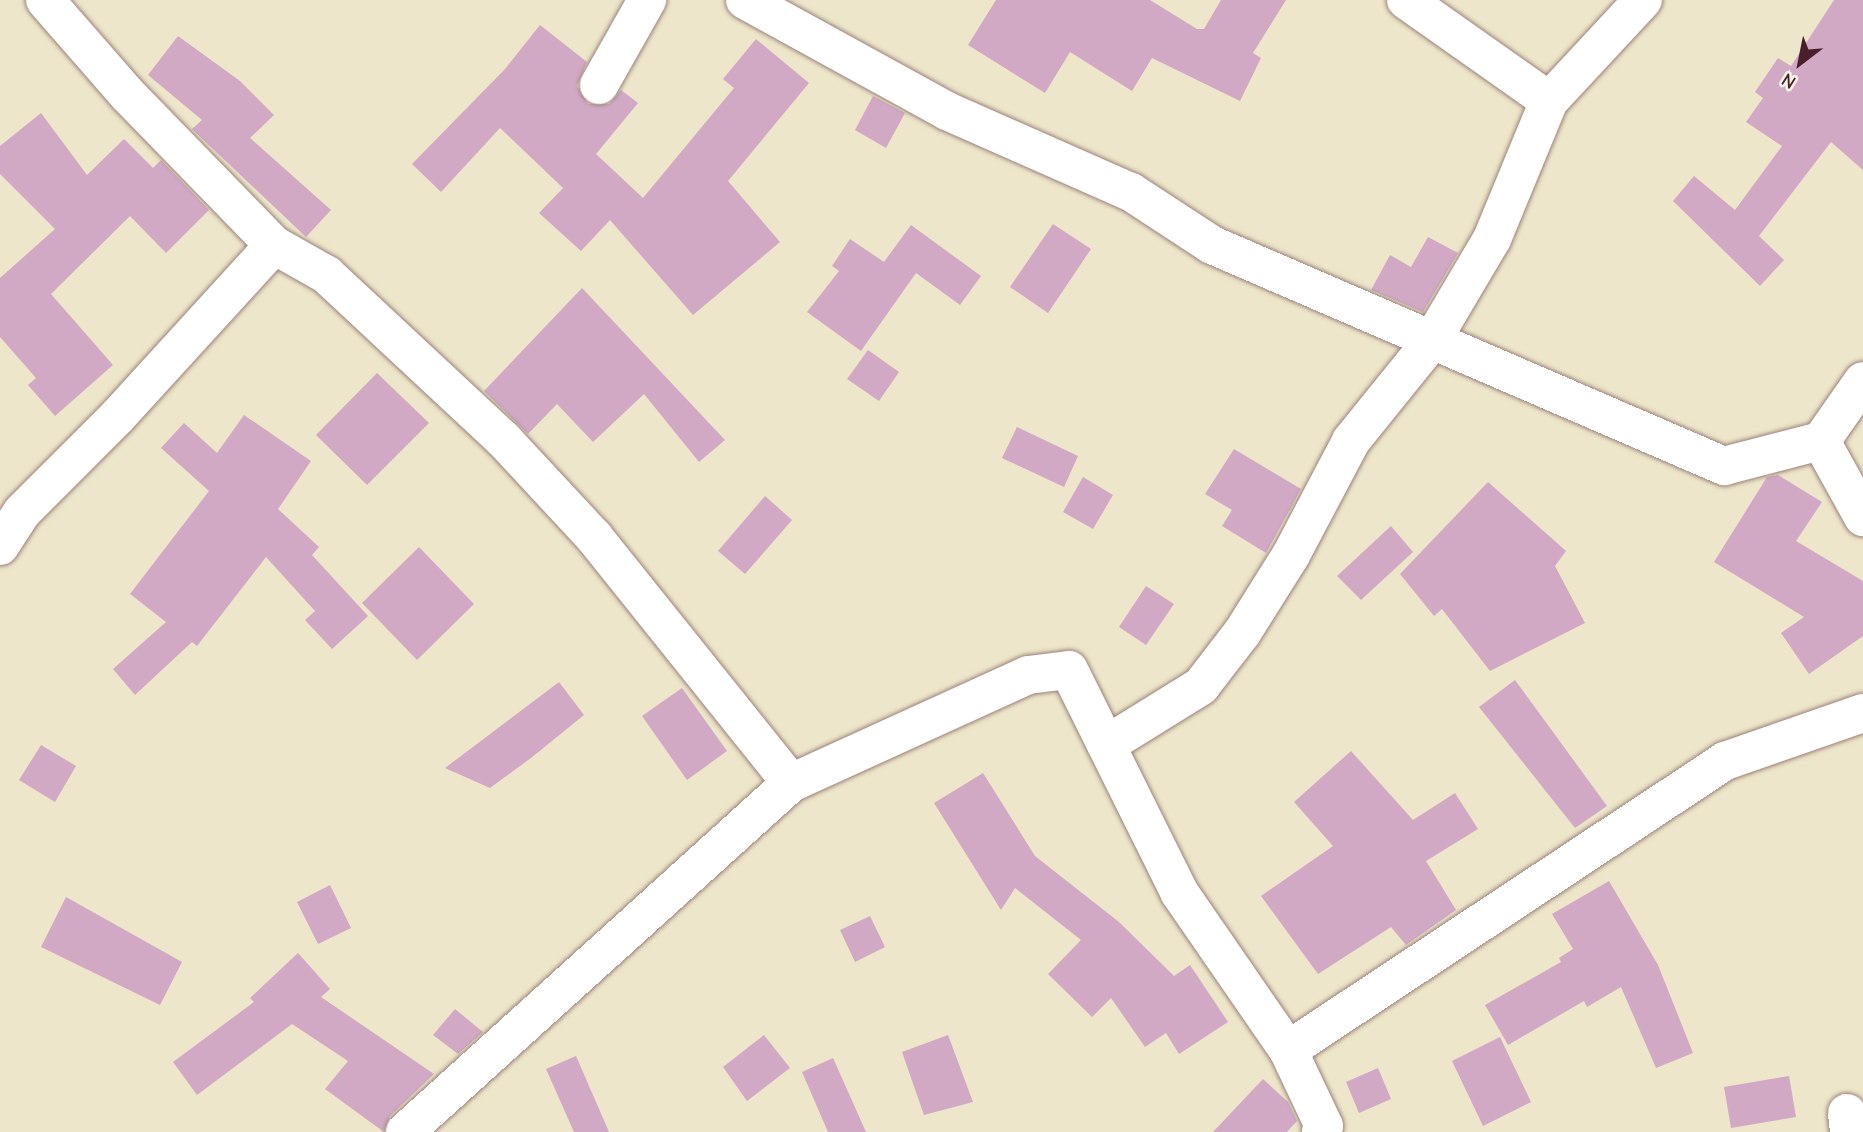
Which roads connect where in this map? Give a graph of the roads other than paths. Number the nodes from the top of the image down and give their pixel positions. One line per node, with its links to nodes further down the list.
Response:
1 (45, 0): 8 (street)
2 (647, 0): 6 (street)
3 (745, 0): 9 (street)
4 (1406, 0): 7 (street)
5 (1643, 0): 7 (street)
6 (599, 85)
7 (1549, 101): 9 (street)
8 (274, 245): 13 (street); 16 (street)
9 (1431, 342): 11 (street); 15 (street)
10 (1863, 381): 11 (street)
11 (1821, 441): 12 (street)
12 (1863, 517)
13 (0, 546)
14 (1863, 713): 17 (street)
15 (1106, 745): 16 (street); 17 (street)
16 (791, 783): 18 (street)
17 (1288, 1050): 19 (street)
18 (405, 1132)
19 (1321, 1132)

